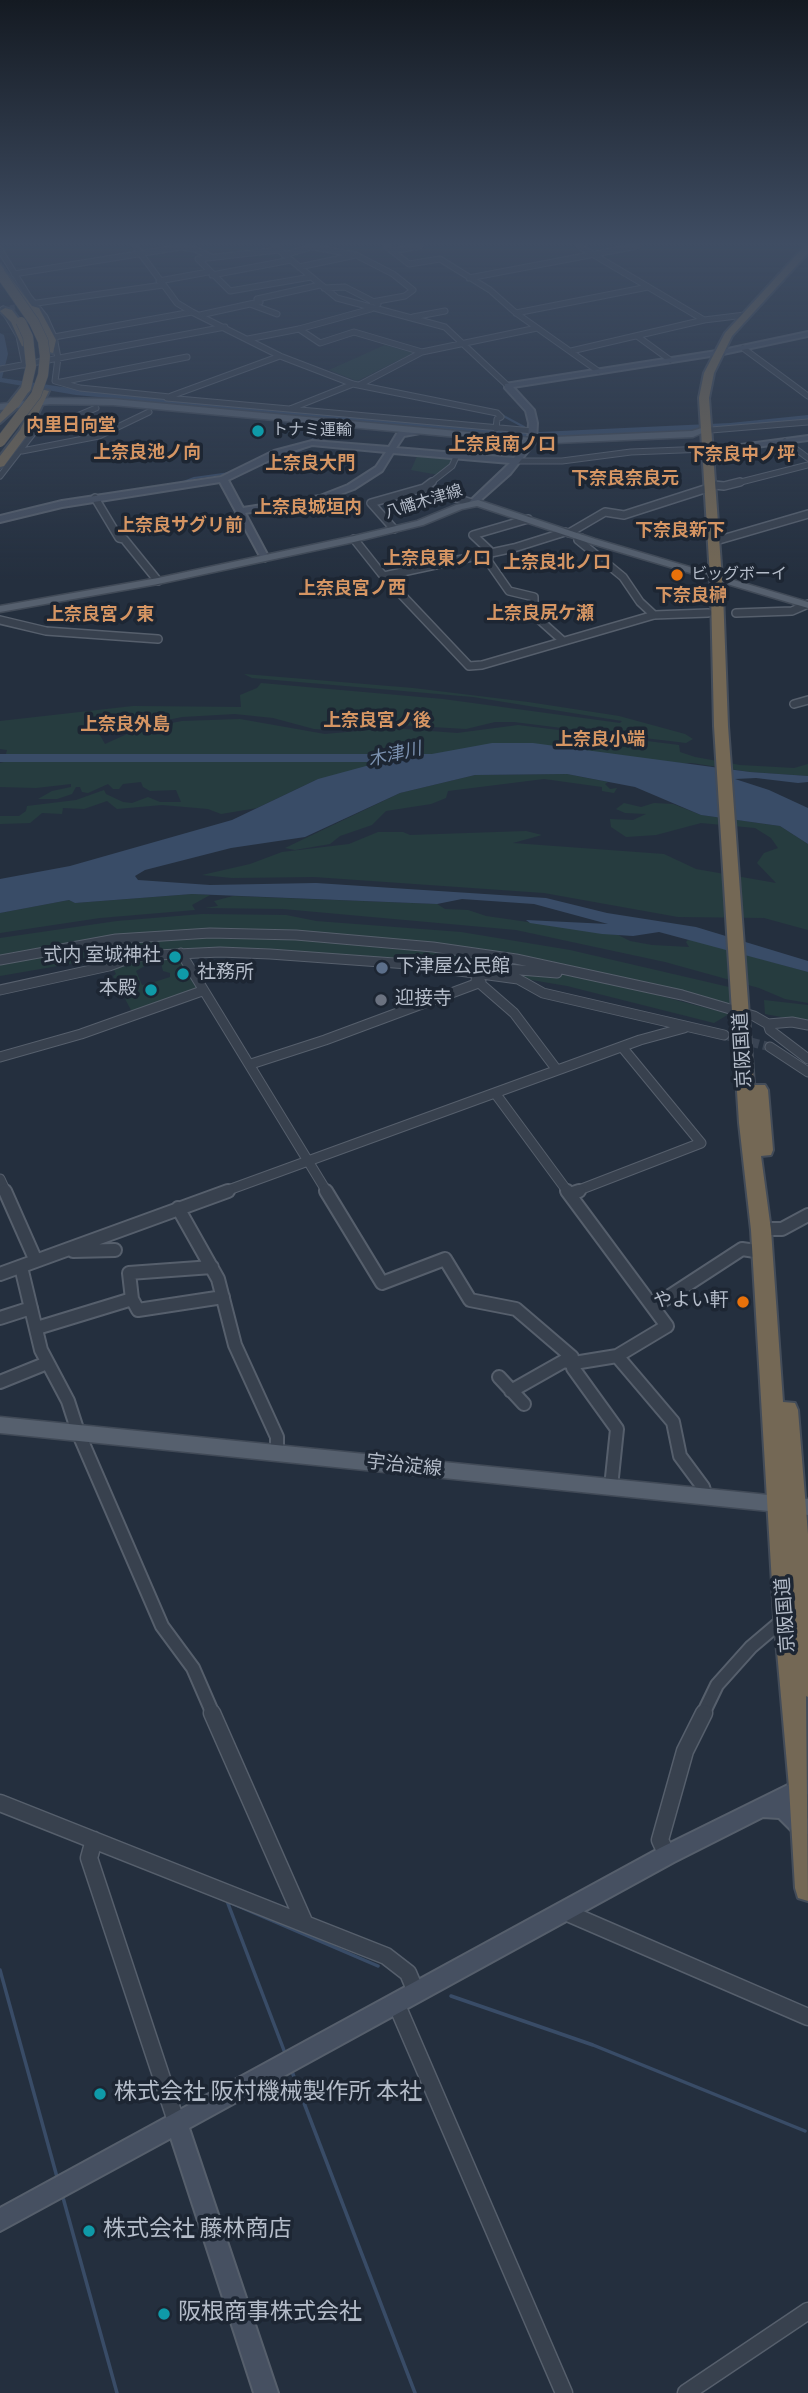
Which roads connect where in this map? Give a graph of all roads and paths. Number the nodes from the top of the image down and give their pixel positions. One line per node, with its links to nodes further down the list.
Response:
1 (23, 358): 19 (street)
2 (30, 358): 30 (highway, bridge)
3 (36, 358): 37 (highway, bridge)
4 (45, 358): 46 (highway, bridge)
5 (46, 358): 19 (street)
6 (53, 358): 29 (highway, bridge)
7 (54, 358): 22 (street)
8 (184, 358): 22 (street)
9 (275, 358): 27 (street)
10 (284, 358): 23 (street)
11 (410, 358): 24 (street)
12 (480, 358): 25 (street)
13 (580, 358): 21 (street)
14 (667, 358): 18 (street)
15 (685, 358): 18 (street)
16 (719, 358): 42 (highway, 京阪国道)
17 (756, 358): 26 (street)
18 (670, 360): 21 (street)
19 (25, 365): 20 (street)
20 (0, 369)
21 (598, 372): 25 (street)
22 (58, 382): 27 (street)
23 (353, 384): 24 (street); 33 (street)
24 (361, 384): 38 (street)
25 (508, 386): 44 (street)
26 (808, 396)
27 (168, 397): 28 (street); 33 (street)
28 (156, 402)
29 (37, 403): 30 (main road); 39 (highway); 40 (main road); 41 (main road)
30 (15, 404): 31 (main road); 35 (highway)
31 (0, 407)
32 (96, 408): 48 (street)
33 (288, 410): 38 (street)
34 (149, 412): 48 (street)
35 (0, 419)
36 (807, 421): 42 (street)
37 (0, 429)
38 (496, 429): 44 (street)
39 (25, 431): 49 (highway); 53 (highway)
40 (417, 431): 41 (street); 44 (main road)
41 (401, 434): 44 (main road); 47 (street)
42 (708, 434): 44 (main road); 45 (street); 52 (street); 57 (highway, 京阪国道)
43 (808, 438): 45 (street)
44 (532, 439): 52 (street)
45 (785, 441): 51 (street)
46 (0, 442)
47 (391, 450): 50 (street); 56 (street); 61 (street)
48 (18, 453): 55 (street)
49 (0, 456)
50 (456, 457): 52 (street); 58 (street)
51 (808, 458)
52 (516, 461): 60 (street)
53 (0, 464)
54 (808, 465): 57 (street)
55 (0, 476)
56 (223, 479): 59 (street); 61 (street)
57 (711, 487): 67 (street); 70 (highway, 京阪国道); 74 (highway, 京阪国道)
58 (424, 488): 60 (street); 66 (street)
59 (95, 498): 64 (street); 75 (street)
60 (472, 503): 65 (main road, 八幡木津線); 66 (main road, 八幡木津線)
61 (241, 511): 72 (street)
62 (0, 512): 64 (street)
63 (808, 515): 70 (street)
64 (4, 518)
65 (528, 519): 67 (main road, 八幡木津線); 71 (street)
66 (394, 529): 69 (main road, 八幡木津線)
67 (567, 533): 68 (main road, 八幡木津線); 71 (street)
68 (581, 538): 74 (main road, 八幡木津線); 80 (street)
69 (354, 539): 72 (main road, 八幡木津線); 73 (street)
70 (719, 540): 74 (highway, 京阪国道)
71 (490, 551): 73 (street); 83 (street)
72 (265, 558): 75 (main road, 八幡木津線)
73 (384, 576): 83 (street)
74 (720, 577): 76 (main road, 八幡木津線); 93 (highway, 京阪国道)
75 (159, 581): 77 (main road, 八幡木津線)
76 (808, 605): 79 (street)
77 (0, 610)
78 (708, 613): 80 (street)
79 (736, 613)
80 (654, 615): 83 (street)
81 (0, 620): 82 (street)
82 (158, 639)
83 (564, 641)
84 (808, 699): 85 (street)
85 (794, 704)
86 (181, 953): 88 (street); 91 (street); 92 (street)
87 (0, 960): 89 (street)
88 (456, 969): 89 (street); 90 (street); 95 (street)
89 (584, 972): 93 (street)
90 (481, 982): 101 (street); 102 (street)
91 (0, 990)
92 (202, 991): 99 (street); 101 (street)
93 (752, 1013): 94 (street); 100 (street); 110 (highway, 京阪国道); 113 (highway, 京阪国道)
94 (808, 1025)
95 (687, 1027): 96 (street); 97 (street)
96 (724, 1035)
97 (622, 1046): 102 (street); 107 (street)
98 (770, 1047): 103 (street)
99 (0, 1057)
100 (808, 1059)
101 (251, 1064): 105 (street)
102 (557, 1070): 104 (street)
103 (808, 1072)
104 (495, 1093): 105 (street); 107 (street)
105 (308, 1160): 108 (street); 126 (street)
106 (0, 1179): 114 (street)
107 (570, 1194): 120 (street)
108 (178, 1208): 112 (street); 116 (street)
109 (808, 1214): 110 (street)
110 (772, 1229): 136 (highway, 京阪国道)
111 (115, 1250): 112 (street)
112 (63, 1251): 114 (street)
113 (762, 1251): 120 (street); 136 (highway, 京阪国道)
114 (36, 1261): 115 (street)
115 (21, 1267): 117 (street); 121 (street)
116 (212, 1267): 118 (street); 119 (street)
117 (0, 1274)
118 (223, 1297): 119 (street); 133 (street)
119 (132, 1299): 123 (street)
120 (653, 1307): 124 (street)
121 (31, 1308): 122 (street); 123 (street)
122 (0, 1318)
123 (37, 1328): 125 (street)
124 (617, 1356): 126 (street); 135 (street)
125 (47, 1363): 128 (street); 132 (street)
126 (574, 1363): 129 (street); 134 (street)
127 (499, 1377): 129 (street)
128 (0, 1381)
129 (511, 1391): 130 (street)
130 (524, 1404)
131 (0, 1425): 132 (main road, 宇治淀線)
132 (78, 1433): 133 (main road, 宇治淀線); 148 (street)
133 (277, 1454): 134 (main road, 宇治淀線)
134 (611, 1487): 135 (main road, 宇治淀線)
135 (706, 1497): 136 (main road, 宇治淀線)
136 (794, 1506): 137 (highway, 京阪国道); 138 (highway, 京阪国道)
137 (805, 1595): 139 (highway, 京阪国道)
138 (786, 1617): 140 (highway, 京阪国道); 145 (street)
139 (808, 1685)
140 (802, 1787): 142 (street); 143 (highway, 京阪国道)
141 (0, 1803): 144 (street)
142 (762, 1807): 143 (street); 145 (street)
143 (804, 1830): 146 (highway, 京阪国道)
144 (94, 1840): 148 (street); 152 (street)
145 (667, 1855): 147 (street)
146 (808, 1888)
147 (563, 1911): 149 (street); 151 (street)
148 (305, 1924): 149 (street)
149 (416, 1992): 150 (street)
150 (396, 2003): 152 (street); 156 (street)
151 (808, 2017)
152 (177, 2124): 153 (street); 155 (street)
153 (0, 2220)
154 (808, 2311): 157 (street)
155 (266, 2393)
156 (564, 2393)
157 (686, 2393)

